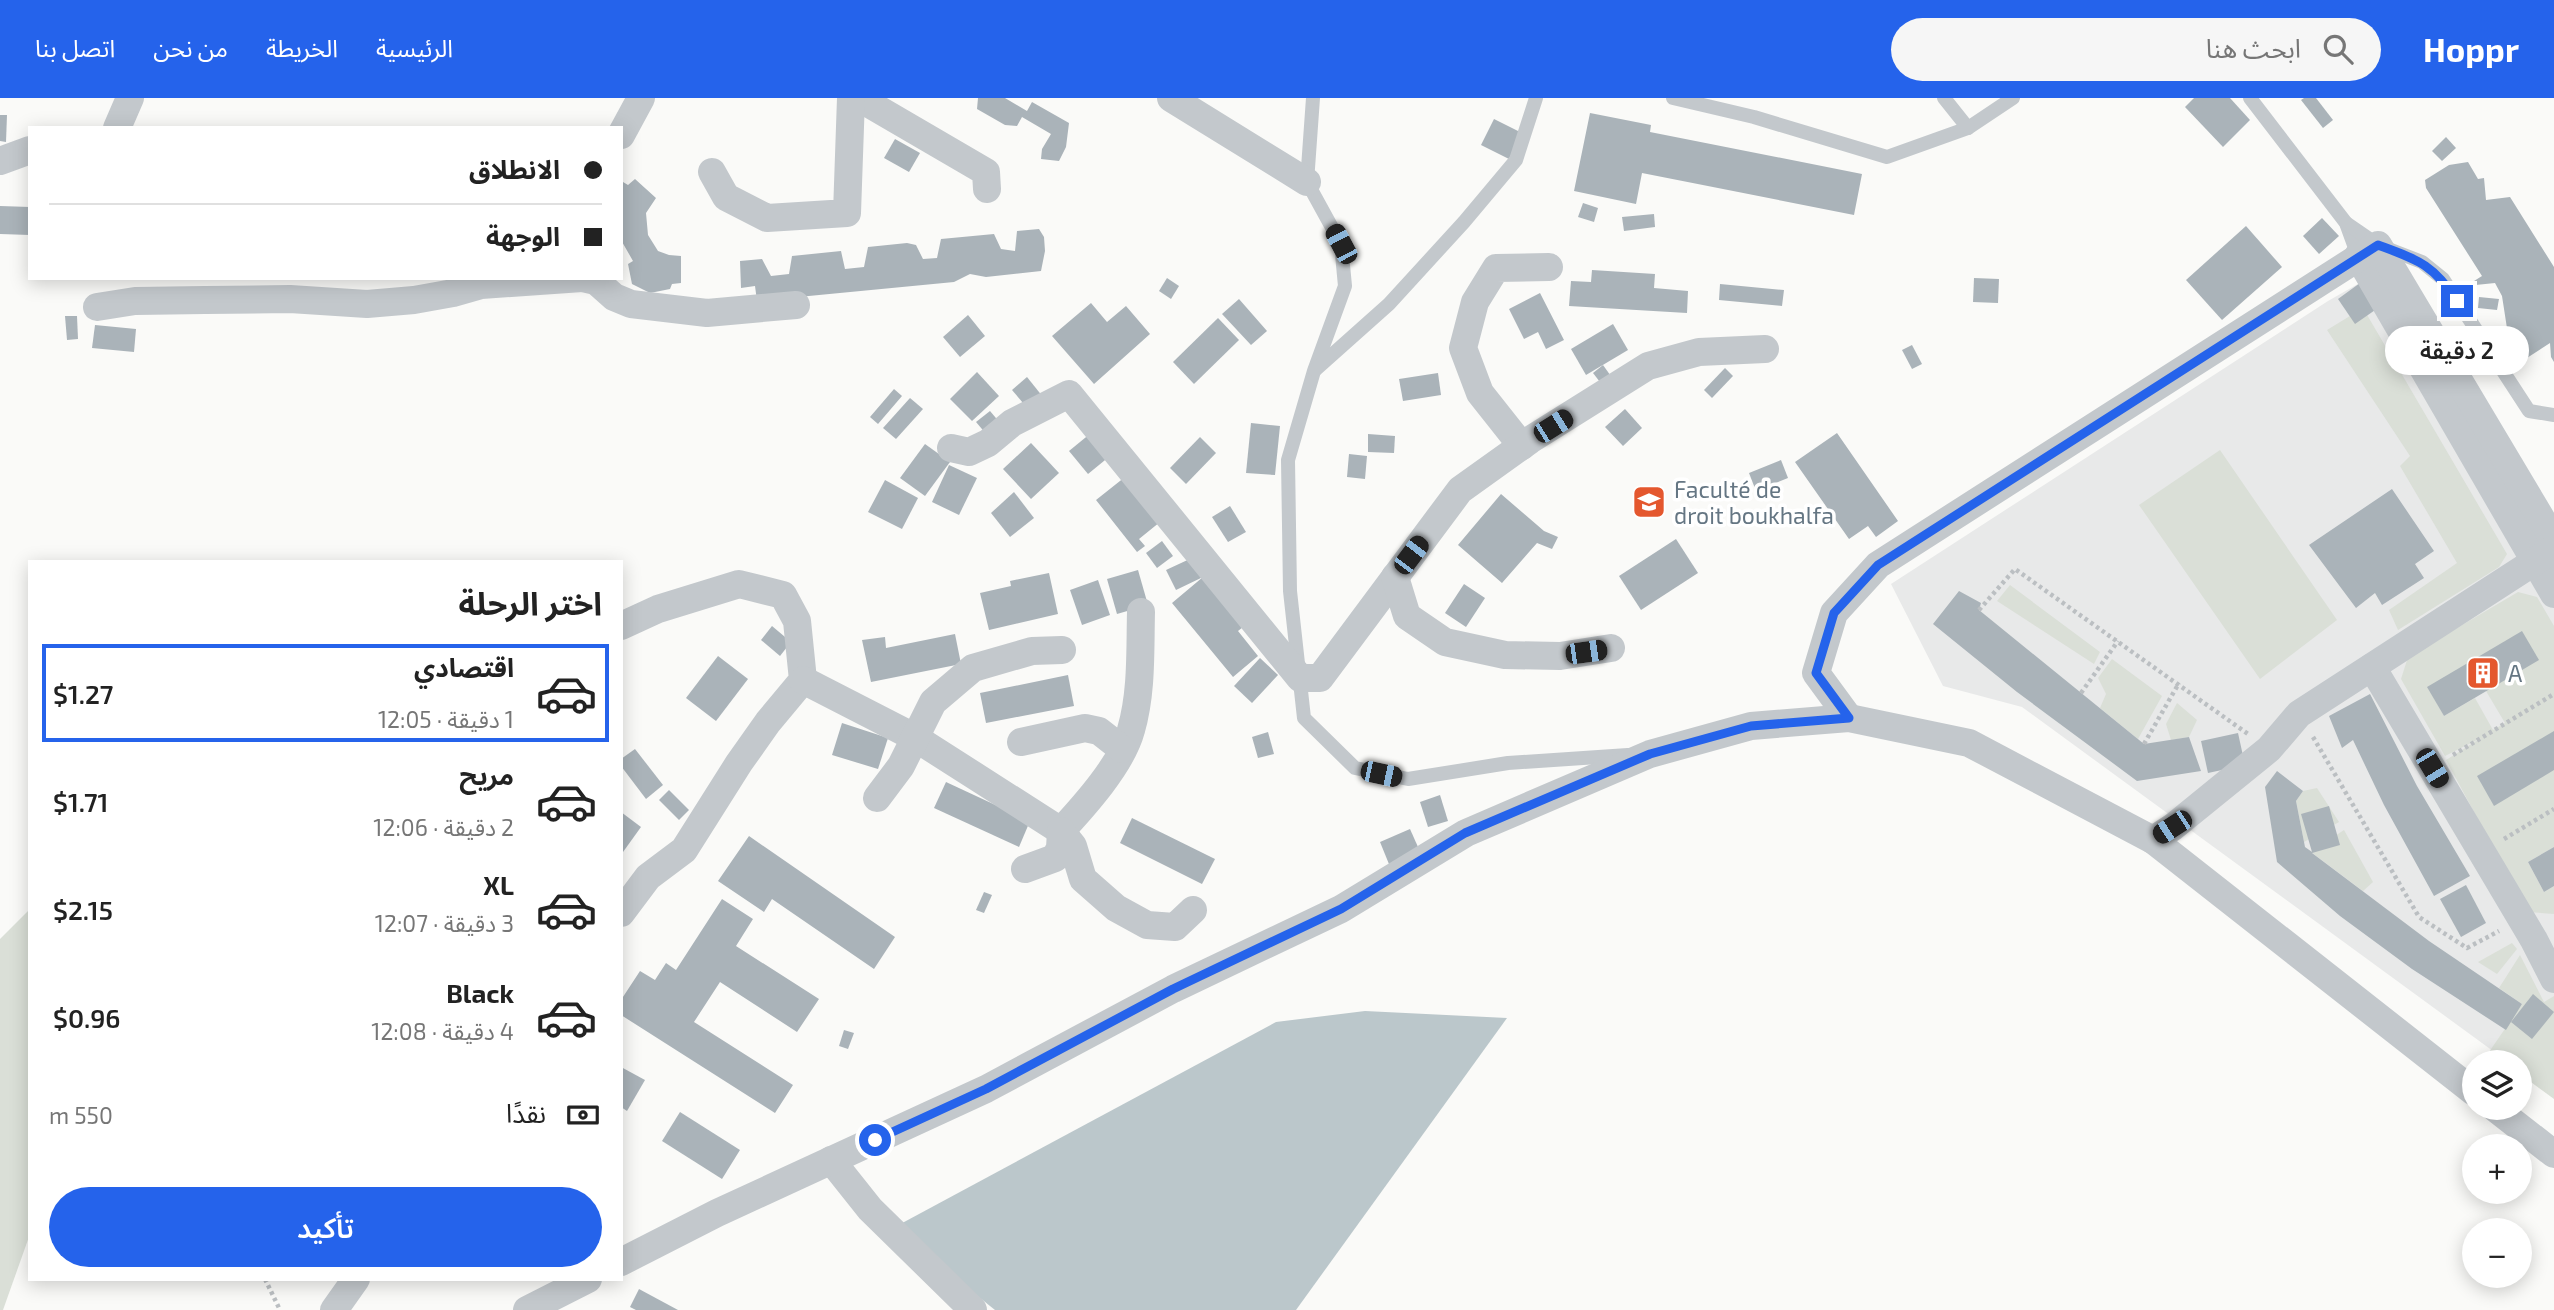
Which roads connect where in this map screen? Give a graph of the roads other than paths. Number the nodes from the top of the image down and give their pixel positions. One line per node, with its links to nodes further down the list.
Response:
1 (130, 98): 12 (street)
2 (641, 98): 14 (street)
3 (851, 98): 17 (street)
4 (859, 98): 19 (street)
5 (1171, 98): 18 (street)
6 (1313, 98): 18 (lane)
7 (1536, 98): 28 (lane)
8 (1673, 98): 13 (lane)
9 (1944, 98): 13 (lane)
10 (2013, 98): 13 (lane)
11 (2250, 98): 20 (lane)
12 (118, 126)
13 (1968, 128)
14 (623, 131)
15 (28, 151): 16 (street)
16 (0, 161)
17 (712, 172)
18 (1307, 181): 28 (lane)
19 (987, 189)
20 (2346, 223): 21 (lane); 21 (lane)
21 (2368, 250): 29 (lane); 32 (street); 33 (street); 43 (street)
22 (1549, 267): 30 (street)
23 (554, 280): 26 (street)
24 (592, 280): 25 (street)
25 (796, 306)
26 (97, 307)
27 (1765, 349): 30 (street)
28 (1314, 371): 41 (lane)
29 (2554, 415)
30 (1522, 446): 34 (street)
31 (951, 448): 41 (street)
32 (2554, 540)
33 (2545, 556): 35 (street); 40 (street)
34 (1395, 577): 38 (street); 41 (street)
35 (2554, 594)
36 (1141, 612): 46 (street)
37 (623, 625): 42 (street)
38 (1611, 648)
39 (1062, 650): 44 (street)
40 (2372, 667): 50 (street); 54 (street)
41 (1300, 678): 47 (lane)
42 (803, 680): 44 (street); 52 (street)
43 (1849, 718): 47 (street); 50 (street)
44 (914, 737): 48 (street); 49 (street)
45 (1021, 742): 46 (street)
46 (1122, 749): 49 (street)
47 (1650, 754): 59 (street)
48 (877, 798)
49 (1061, 831): 51 (street); 53 (street)
50 (2153, 840): 56 (street)
51 (1026, 869)
52 (623, 910)
53 (1193, 910)
54 (2537, 929): 55 (street)
55 (2554, 979)
56 (2462, 1083)
57 (2510, 1120): 58 (street)
58 (2554, 1154)
59 (831, 1160): 60 (street); 65 (street)
60 (623, 1261)
61 (355, 1281): 63 (street)
62 (583, 1281): 64 (street)
63 (334, 1310)
64 (527, 1310)
65 (973, 1310)

